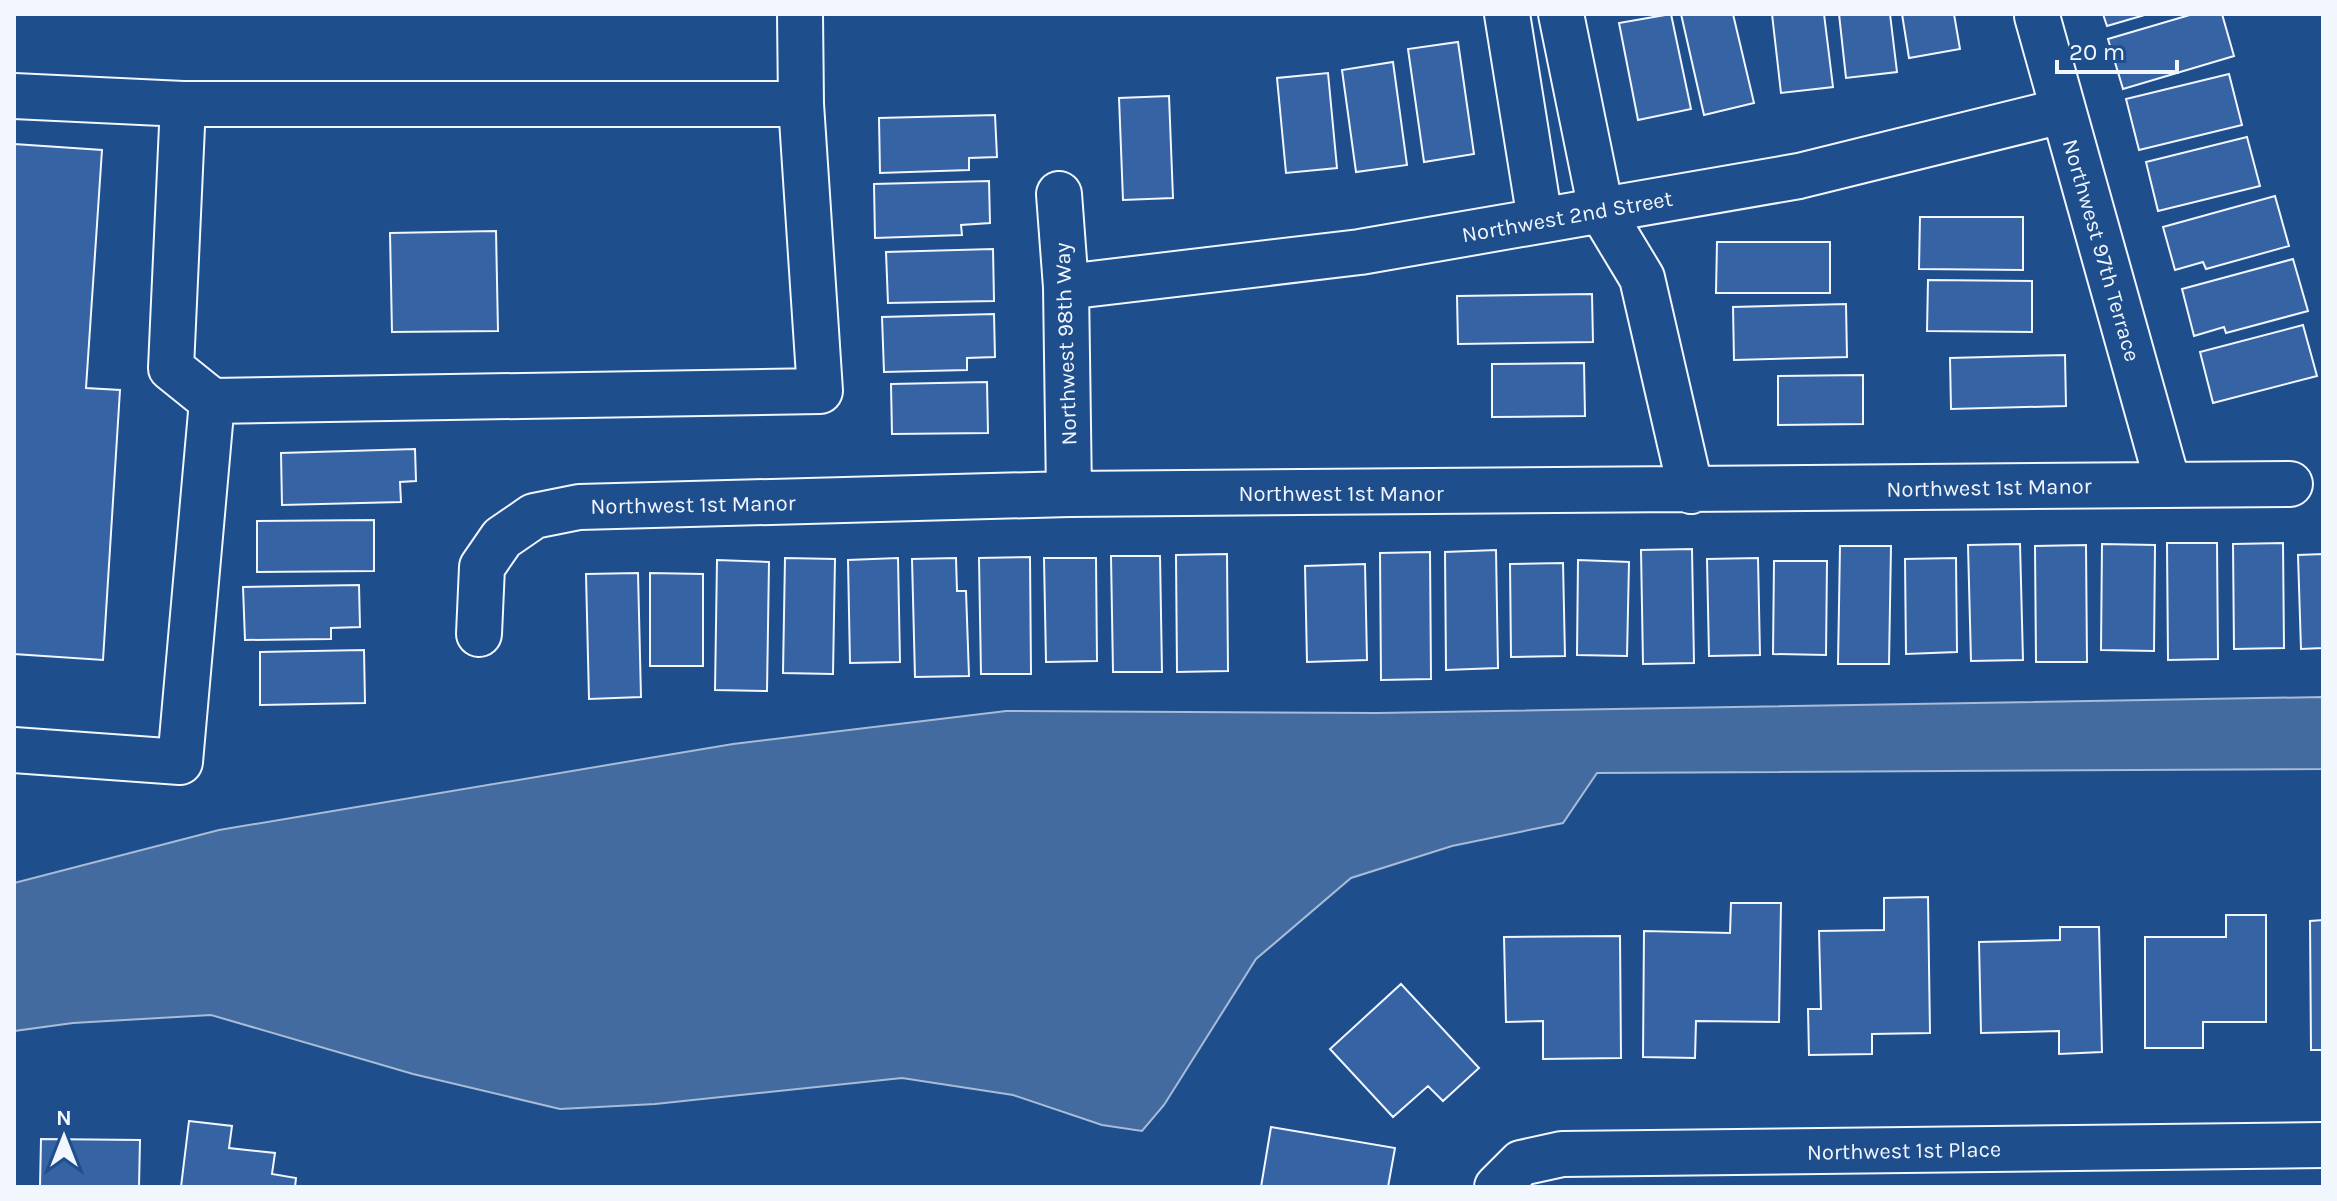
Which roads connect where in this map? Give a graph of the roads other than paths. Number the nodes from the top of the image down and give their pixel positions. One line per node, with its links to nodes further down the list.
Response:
1 (800, 14): 7 (street)
2 (1507, 14): 11 (street)
3 (1561, 14): 10 (street)
4 (2037, 16): 8 (street, Northwest 97th Terrace)
5 (14, 96): 6 (street)
6 (183, 104): 7 (street); 13 (street)
7 (801, 104): 13 (street)
8 (2062, 111): 10 (street, Northwest 2nd Street); 14 (street, Northwest 97th Terrace)
9 (1059, 194): 12 (street, Northwest 98th Way)
10 (1601, 210): 11 (street, Northwest 2nd Street); 16 (street)
11 (1540, 220): 12 (street, Northwest 2nd Street)
12 (1066, 287): 17 (street, Northwest 98th Way)
13 (212, 401): 19 (street)
14 (2168, 484): 15 (street, Northwest 1st Manor); 16 (street, Northwest 1st Manor)
15 (2290, 484)
16 (1691, 491): 17 (street, Northwest 1st Manor)
17 (1069, 494): 18 (street, Northwest 1st Manor)
18 (479, 634)
19 (14, 750)
20 (2323, 1145): 21 (street, Northwest 1st Place)
21 (1497, 1187)

